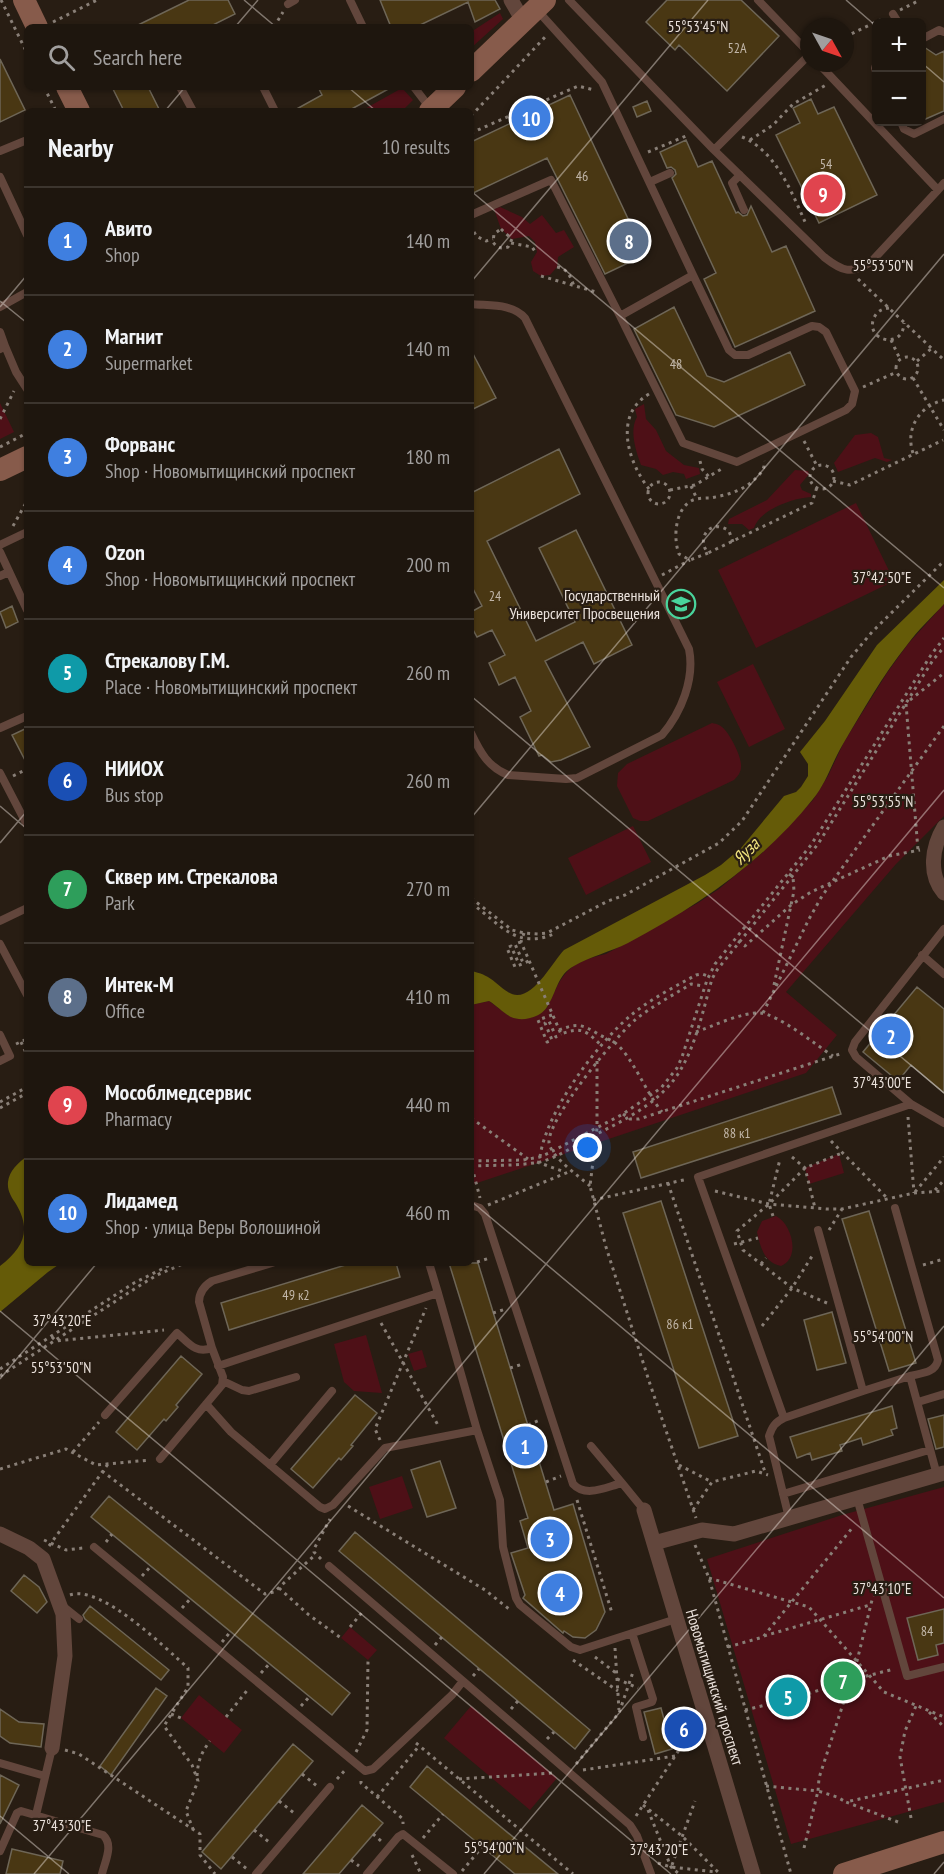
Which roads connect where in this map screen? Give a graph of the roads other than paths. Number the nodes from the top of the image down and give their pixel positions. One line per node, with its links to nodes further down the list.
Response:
1 (24, 0): 9 (street)
2 (350, 0): 10 (lane)
3 (511, 0): 6 (street)
4 (569, 0): 30 (lane)
5 (758, 0): 13 (lane)
6 (535, 10): 15 (street); 35 (lane)
7 (893, 14): 8 (lane)
8 (895, 18)
9 (44, 24)
10 (362, 24)
11 (944, 32): 12 (lane)
12 (926, 36)
13 (800, 44)
14 (800, 63): 30 (lane)
15 (474, 68)
16 (827, 72): 37 (lane)
17 (68, 90): 22 (street)
18 (182, 90): 23 (lane)
19 (264, 90): 24 (lane)
20 (416, 90): 25 (lane)
21 (452, 90): 26 (street)
22 (78, 108)
23 (191, 108)
24 (273, 108)
25 (429, 108)
26 (432, 108)
27 (944, 119): 28 (lane)
28 (902, 126)
29 (24, 141): 31 (lane)
30 (714, 150): 33 (lane)
31 (0, 151)
32 (670, 173): 35 (lane)
33 (740, 175): 37 (lane); 38 (lane)
34 (0, 177): 40 (lane)
35 (650, 182): 41 (lane)
36 (944, 183): 37 (lane)
37 (938, 190)
38 (744, 210)
39 (474, 214): 45 (lane)
40 (24, 229)
41 (693, 275): 45 (lane); 45 (lane)
42 (24, 294): 44 (lane)
43 (474, 304): 59 (lane)
44 (0, 307)
45 (620, 316)
46 (0, 333): 47 (lane)
47 (2, 348): 48 (lane)
48 (24, 384)
49 (24, 459): 50 (street)
50 (0, 471)
51 (24, 533): 52 (lane)
52 (2, 544)
53 (0, 552): 54 (lane)
54 (9, 572): 55 (lane); 56 (lane)
55 (0, 576)
56 (24, 604)
57 (24, 717): 58 (lane)
58 (0, 728)
59 (474, 739)
60 (2, 776): 61 (lane)
61 (24, 819)
62 (944, 827): 63 (street)
63 (944, 893)
64 (24, 909): 65 (lane)
65 (0, 921)
66 (944, 929): 68 (lane)
67 (0, 944): 70 (lane)
68 (922, 956): 69 (lane); 73 (lane)
69 (944, 974)
70 (24, 989)
71 (0, 1035): 72 (lane)
72 (0, 1061)
73 (909, 1105): 74 (lane); 92 (lane)
74 (944, 1123)
75 (474, 1206): 101 (lane)
76 (895, 1208): 83 (lane)
77 (818, 1230): 87 (lane)
78 (262, 1266): 81 (lane)
79 (430, 1266): 80 (lane)
80 (438, 1293): 82 (lane); 93 (lane)
81 (212, 1348): 82 (lane); 91 (lane)
82 (218, 1366): 85 (lane)
83 (910, 1376): 87 (lane); 89 (lane)
84 (296, 1377): 85 (lane)
85 (223, 1382): 90 (lane)
86 (332, 1391): 99 (lane)
87 (863, 1391): 92 (lane)
88 (944, 1394): 89 (lane)
89 (918, 1402): 97 (lane)
90 (206, 1404): 94 (lane); 98 (lane)
91 (105, 1415)
92 (784, 1418): 102 (lane)
93 (477, 1430): 99 (lane); 114 (lane)
94 (231, 1432): 95 (lane); 99 (lane)
95 (225, 1439)
96 (591, 1446): 101 (lane)
97 (929, 1450): 100 (lane); 102 (lane)
98 (160, 1459)
99 (270, 1465)
100 (940, 1474): 103 (street)
101 (622, 1483): 104 (lane)
102 (783, 1494): 105 (lane)
103 (857, 1498): 105 (street); 115 (lane)
104 (644, 1510): 107 (street, Новомытищинский проспект)
105 (789, 1518): 107 (street)
106 (0, 1534): 110 (street)
107 (654, 1543): 111 (street, Новомытищинский проспект)
108 (94, 1547): 116 (lane)
109 (329, 1566): 116 (lane)
110 (60, 1602): 112 (lane); 118 (street)
111 (676, 1619): 114 (lane); 130 (street, Новомытищинский проспект)
112 (79, 1620)
113 (632, 1622): 114 (lane)
114 (634, 1633): 117 (lane)
115 (944, 1667)
116 (463, 1681): 129 (lane)
117 (643, 1737)
118 (52, 1744): 120 (lane)
119 (0, 1763): 120 (lane)
120 (45, 1776): 122 (lane)
121 (328, 1790): 126 (lane)
122 (36, 1815): 124 (lane); 125 (lane)
123 (944, 1842): 131 (street)
124 (0, 1851)
125 (102, 1874)
126 (255, 1874)
127 (367, 1874): 128 (lane)
128 (453, 1874)
129 (651, 1874)
130 (753, 1874)
131 (845, 1874)

